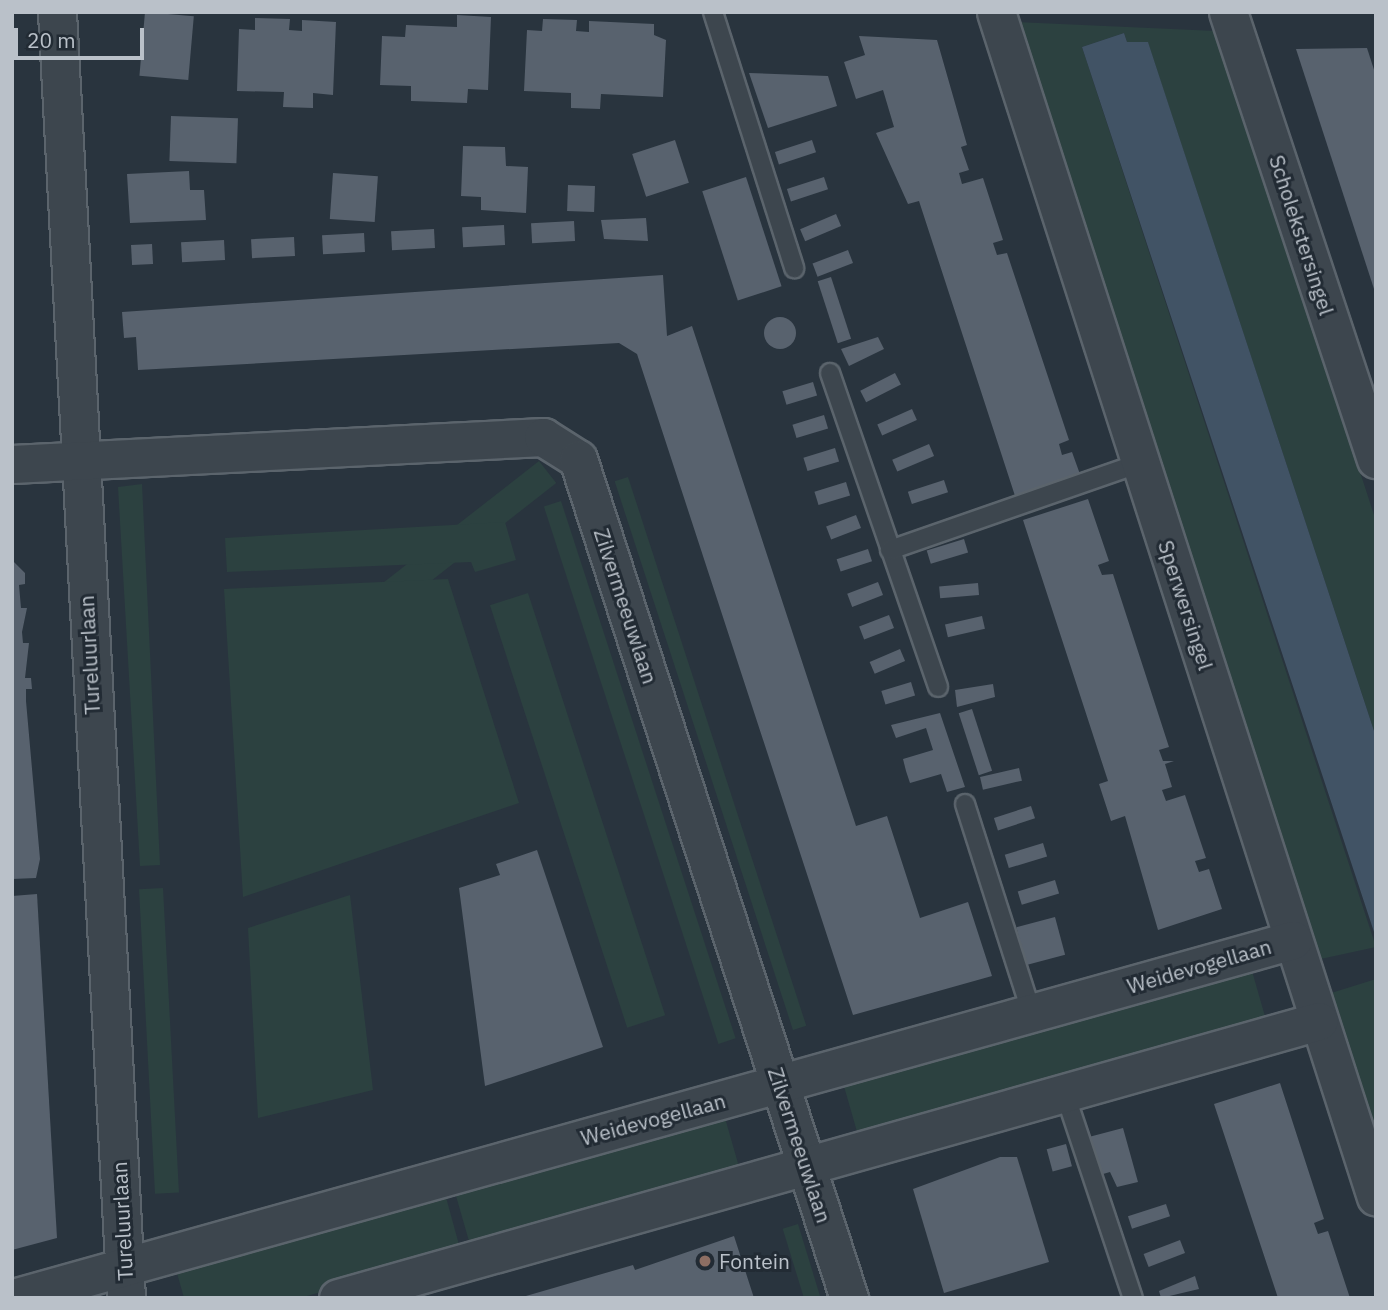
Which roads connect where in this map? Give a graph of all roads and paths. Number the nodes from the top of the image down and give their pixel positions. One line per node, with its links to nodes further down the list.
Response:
1 (57, 12): 8 (street, Tureluurlaan)
2 (713, 12): 5 (lane)
3 (996, 12): 9 (street, Sperwersingel)
4 (1228, 12): 7 (street, Scholekstersingel)
5 (794, 268)
6 (830, 373): 11 (lane)
7 (1372, 437)
8 (80, 460): 10 (street, Zilvermeeuwlaan); 17 (street, Zilvermeeuwlaan); 21 (street, Tureluurlaan)
9 (1140, 463): 11 (lane); 14 (street, Sperwersingel)
10 (12, 464)
11 (890, 550): 12 (lane)
12 (938, 687)
13 (965, 804): 15 (lane)
14 (1293, 940): 15 (street, Weidevogellaan); 16 (street, Sperwersingel)
15 (1032, 1014): 17 (street, Weidevogellaan)
16 (1319, 1021): 18 (street); 20 (street, Sperwersingel)
17 (781, 1086): 19 (street, Zilvermeeuwlaan); 21 (street, Weidevogellaan)
18 (1065, 1094): 19 (street); 25 (lane)
19 (807, 1168): 23 (street); 24 (street, Zilvermeeuwlaan)
20 (1376, 1197)
21 (126, 1282): 22 (street, Weidevogellaan)
22 (13, 1298)
23 (338, 1298)
24 (849, 1298)
25 (1133, 1298)

